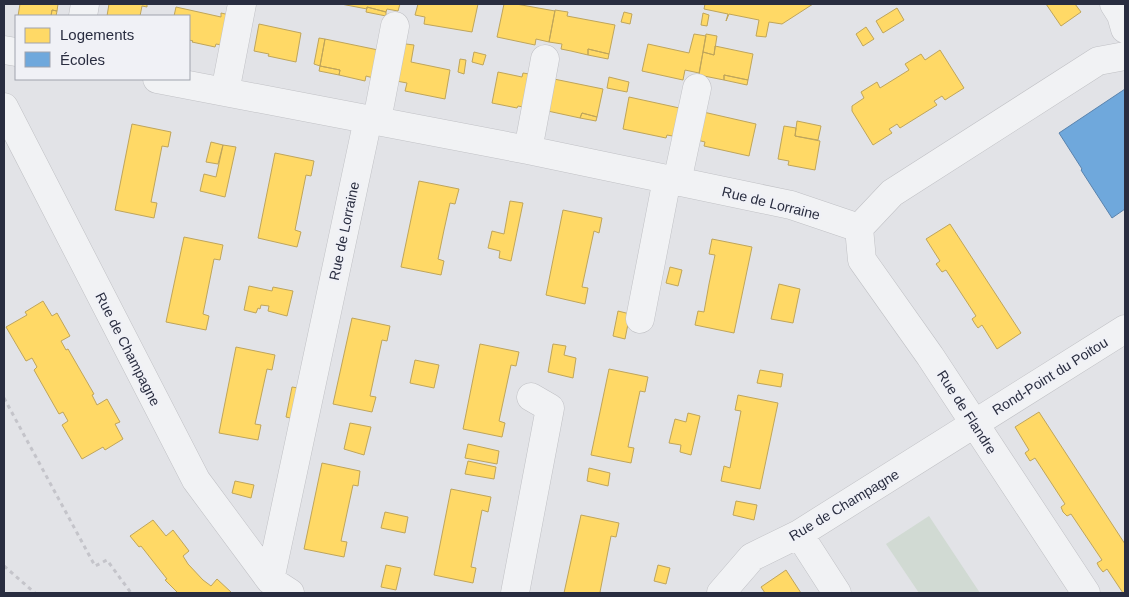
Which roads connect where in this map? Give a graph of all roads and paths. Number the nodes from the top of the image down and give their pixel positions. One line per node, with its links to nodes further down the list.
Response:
1 (242, 4): 9 (street)
2 (1114, 4): 4 (street)
3 (395, 26): 11 (street)
4 (1125, 28)
5 (1125, 56): 14 (street)
6 (545, 58): 12 (street)
7 (162, 80): 9 (street, Rue de Lorraine)
8 (696, 88): 13 (street)
9 (224, 92): 11 (street, Rue de Lorraine)
10 (4, 107): 23 (street, Rue de Champagne)
11 (373, 120): 12 (street, Rue de Lorraine); 17 (street, Rue de Lorraine)
12 (528, 150): 13 (street, Rue de Lorraine)
13 (672, 181): 14 (street, Rue de Lorraine); 15 (street)
14 (859, 228): 20 (street, Rue de Flandre)
15 (640, 319)
16 (1125, 329): 20 (street, Rond-Point du Poitou)
17 (321, 343): 23 (street, Rue de Champagne)
18 (4, 398): 25 (path)
19 (531, 398): 26 (street)
20 (975, 424): 21 (street, Rue de Champagne); 29 (street, Rue de Flandre)
21 (799, 534): 27 (street, Rue de Champagne); 28 (street)
22 (4, 566): 24 (path)
23 (280, 587)
24 (35, 593)
25 (131, 593)
26 (515, 593)
27 (721, 593)
28 (837, 593)
29 (1086, 593)

